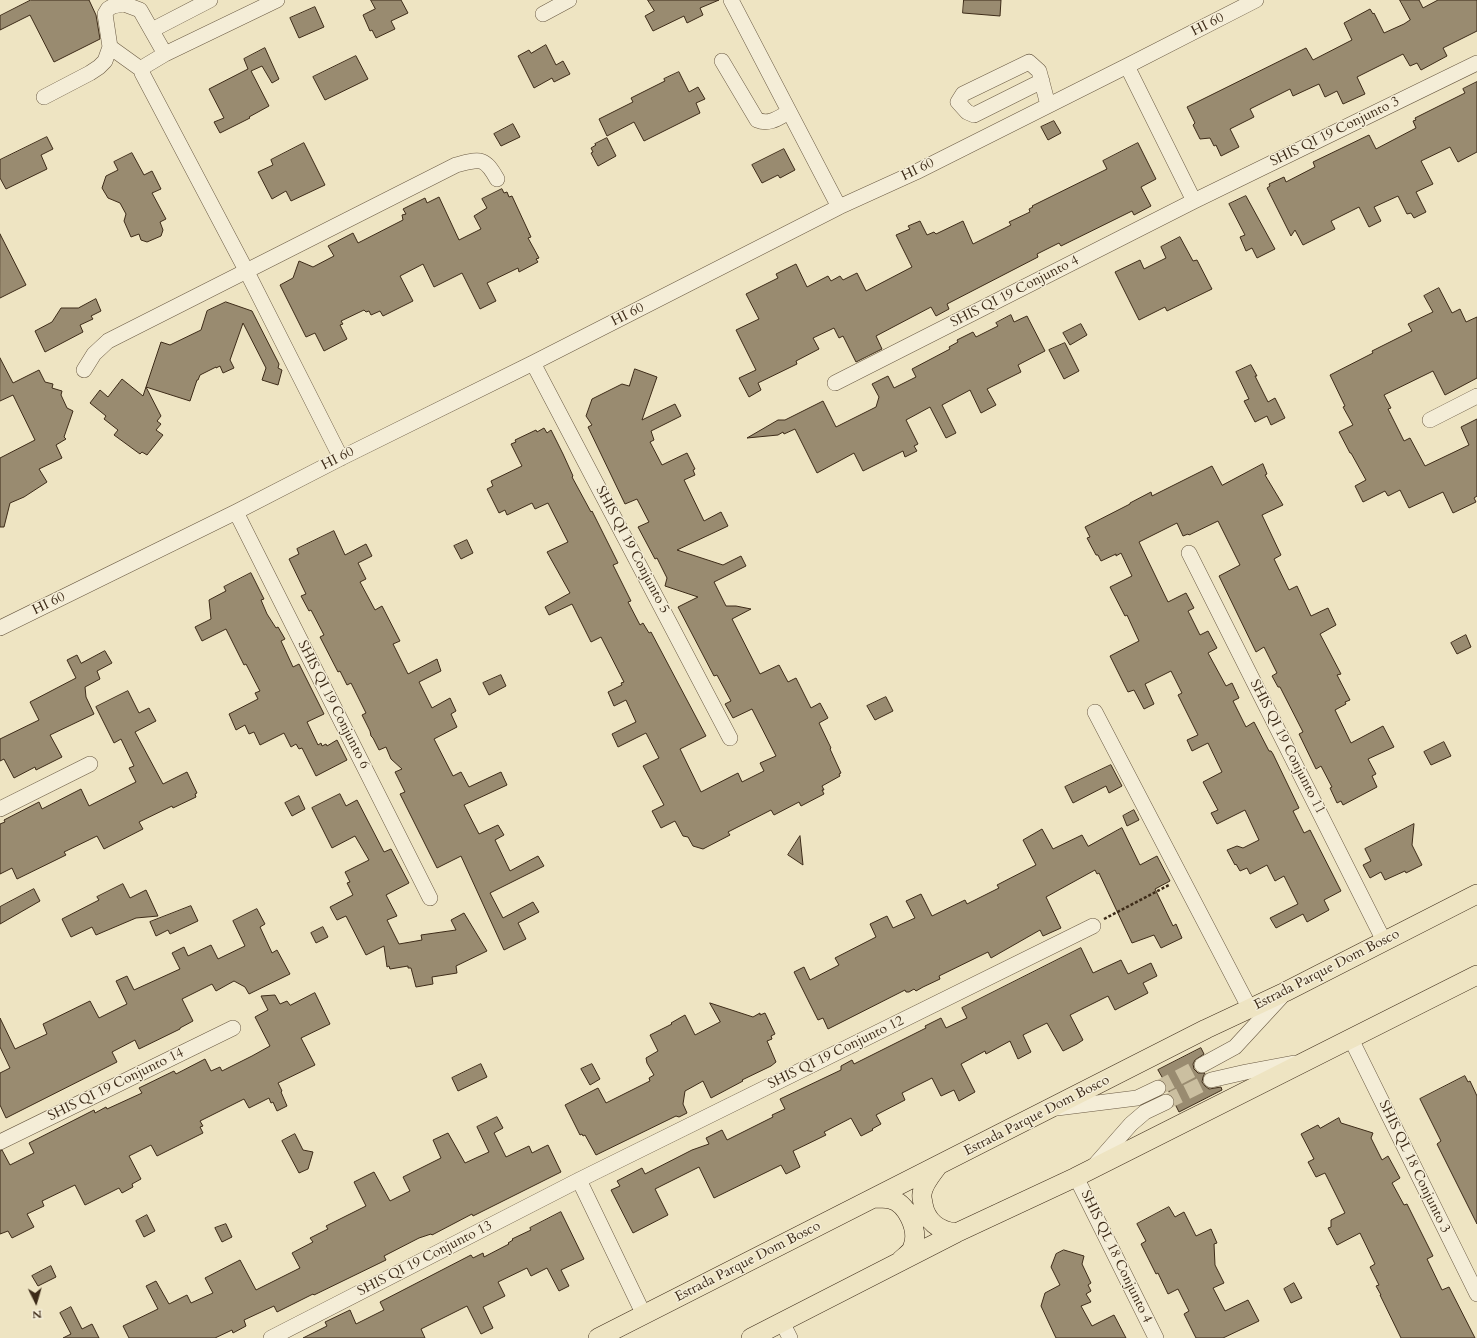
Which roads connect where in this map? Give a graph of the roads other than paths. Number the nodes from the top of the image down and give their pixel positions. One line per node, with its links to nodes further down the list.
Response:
1 (210, 0): 8 (street)
2 (277, 0): 10 (street)
3 (569, 0): 7 (street)
4 (731, 0): 18 (street)
5 (1256, 0): 13 (street, HI 60)
6 (138, 4): 8 (street); 9 (street)
7 (542, 14)
8 (152, 30): 10 (street)
9 (110, 47): 14 (street); 16 (street)
10 (165, 54): 14 (street)
11 (722, 61): 18 (street)
12 (1477, 63): 20 (street, SHIS QI 19 Conjunto 3)
13 (1127, 66): 17 (street, HI 60); 20 (street)
14 (142, 70): 22 (street)
15 (1042, 81): 15 (street); 17 (street)
16 (44, 97)
17 (1048, 105): 21 (street, HI 60)
18 (789, 112): 21 (street)
19 (497, 179): 22 (street)
20 (1194, 201): 25 (street, SHIS QI 19 Conjunto 4)
21 (839, 207): 23 (street, HI 60)
22 (247, 272): 24 (street); 28 (street)
23 (533, 363): 28 (street, HI 60); 33 (street, SHIS QI 19 Conjunto 5)
24 (84, 370)
25 (835, 383)
26 (1477, 396): 27 (street)
27 (1430, 420)
28 (341, 458): 29 (street, HI 60)
29 (236, 512): 31 (street, HI 60); 37 (street, SHIS QI 19 Conjunto 6)
30 (1189, 553): 39 (street, SHIS QI 19 Conjunto 11)
31 (0, 628)
32 (1095, 712): 42 (street)
33 (730, 738)
34 (90, 764): 35 (street)
35 (0, 809)
36 (1477, 894): 39 (main road, Estrada Parque Dom Bosco)
37 (430, 898)
38 (1093, 926): 58 (street, SHIS QI 19 Conjunto 12)
39 (1384, 941): 41 (main road, Estrada Parque Dom Bosco)
40 (1477, 975): 44 (main road)
41 (1285, 992): 42 (main road, Estrada Parque Dom Bosco); 45 (street)
42 (1250, 1009): 53 (main road, Estrada Parque Dom Bosco)
43 (233, 1028): 55 (street, SHIS QI 19 Conjunto 14)
44 (1351, 1039): 46 (main road); 62 (street, SHIS QL 18 Conjunto 3)
45 (1235, 1047): 47 (street); 48 (street)
46 (1310, 1060): 48 (street); 57 (main road)
47 (1202, 1065)
48 (1246, 1072): 49 (street)
49 (1211, 1080)
50 (1158, 1088): 51 (street)
51 (1137, 1098): 53 (street); 54 (street)
52 (1166, 1102): 54 (street)
53 (1053, 1108): 56 (main road, Estrada Parque Dom Bosco)
54 (1145, 1112): 57 (street)
55 (0, 1142)
56 (938, 1166): 59 (main road, Estrada Parque Dom Bosco); 60 (main road)
57 (1083, 1173): 60 (main road); 68 (street, SHIS QL 18 Conjunto 4)
58 (579, 1180): 63 (street); 65 (street, SHIS QI 19 Conjunto 13)
59 (874, 1198): 61 (main road); 63 (main road, Estrada Parque Dom Bosco)
60 (956, 1234): 61 (main road)
61 (897, 1264): 64 (main road)
62 (1477, 1294)
63 (644, 1315): 66 (main road, Estrada Parque Dom Bosco)
64 (786, 1330): 67 (main road)
65 (271, 1338)
66 (598, 1338)
67 (751, 1338)
68 (1156, 1338)

